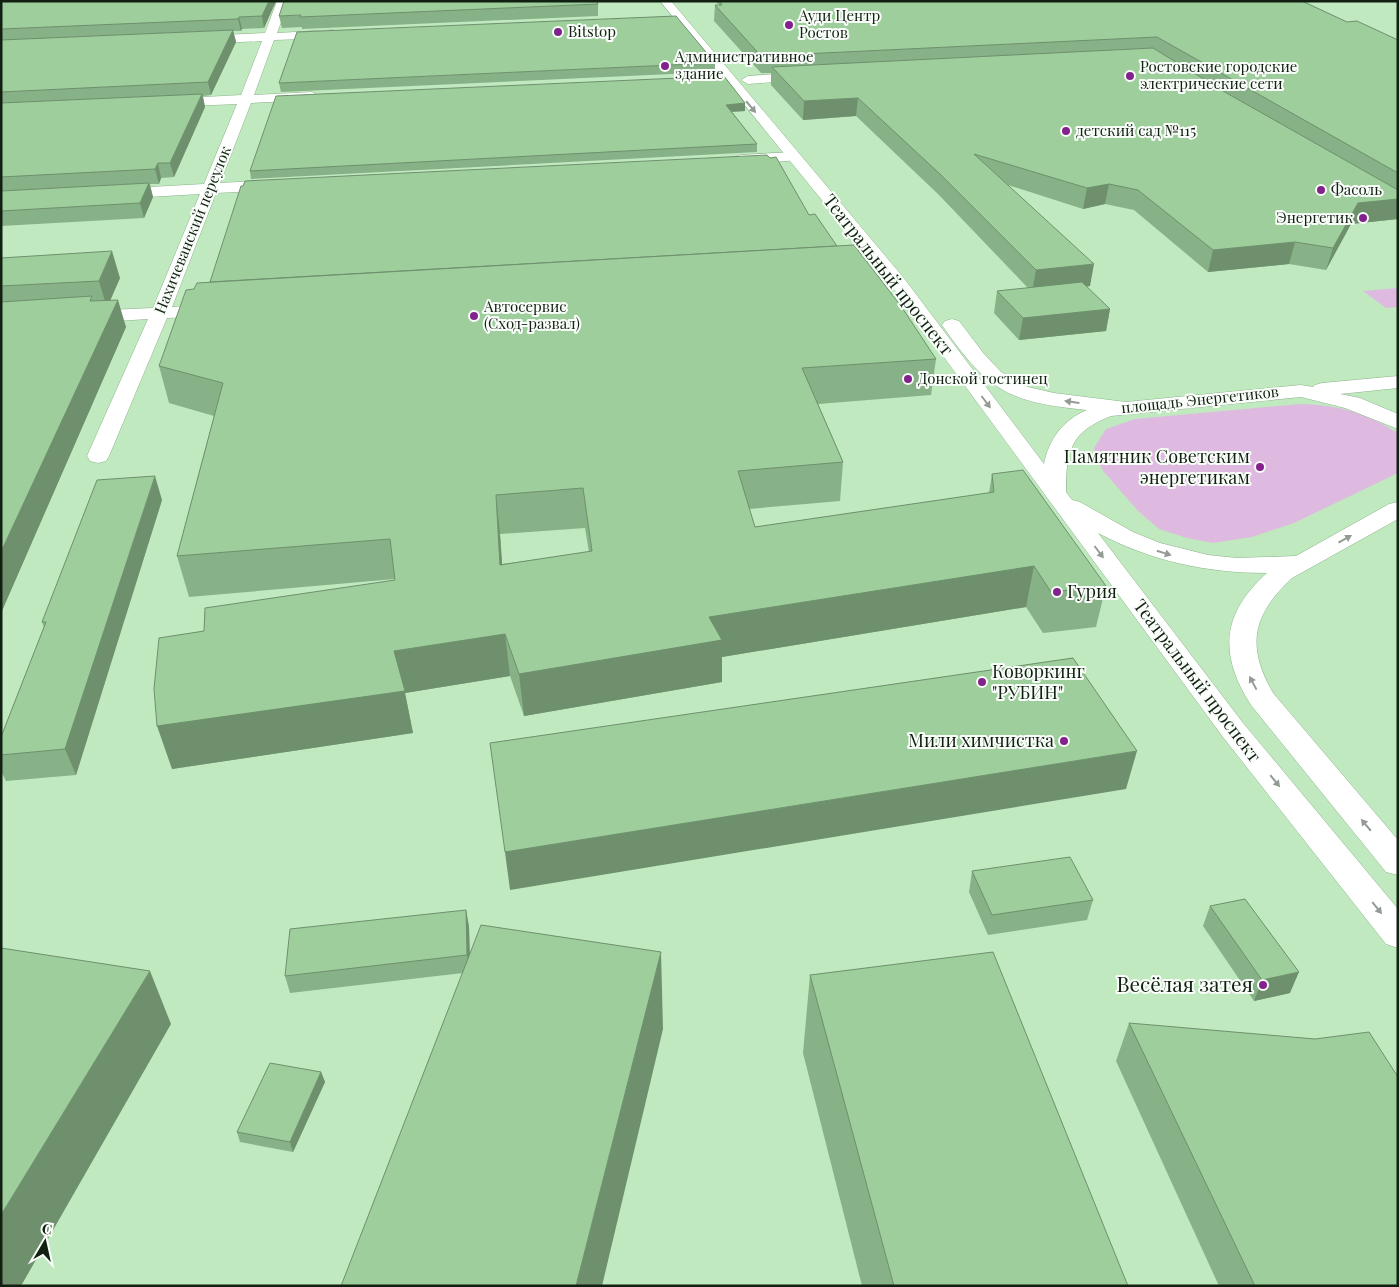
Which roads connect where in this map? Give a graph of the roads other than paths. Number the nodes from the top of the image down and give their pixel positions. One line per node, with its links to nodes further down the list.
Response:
1 (283, 1): 6 (main road, Нахичеванский переулок)
2 (665, 1): 3 (main road, Театральный проспект)
3 (680, 10): 4 (main road); 9 (main road, Театральный проспект); 13 (main road, Театральный проспект, one-way to 13)
4 (659, 20)
5 (347, 33): 6 (main road)
6 (269, 37): 7 (main road); 11 (main road, Нахичеванский переулок)
7 (190, 40)
8 (821, 76): 9 (main road)
9 (748, 80): 18 (main road, Театральный проспект)
10 (322, 96): 11 (main road)
11 (246, 99): 12 (main road); 16 (main road, Нахичеванский переулок)
12 (157, 104)
13 (793, 157): 14 (main road); 19 (main road, Театральный проспект)
14 (724, 161)
15 (289, 185): 16 (main road)
16 (210, 189): 17 (main road); 23 (main road, Нахичеванский переулок)
17 (101, 194)
18 (882, 237)
19 (888, 269): 20 (main road); 30 (main road, Театральный проспект, one-way to 30)
20 (863, 270)
21 (229, 309): 23 (main road)
22 (941, 310): 27 (main road, Театральный проспект, one-way to 22)
23 (160, 313): 24 (main road); 29 (main road, Нахичеванский переулок)
24 (71, 318)
25 (1398, 382): 26 (main road)
26 (1301, 391): 27 (main road, площадь Энергетиков); 28 (main road, площадь Энергетиков)
27 (1121, 407): 30 (main road, площадь Энергетиков)
28 (1398, 422)
29 (98, 456)
30 (1057, 496): 32 (main road, one-way to 32); 34 (main road, Театральный проспект, one-way to 34)
31 (1398, 509): 32 (main road, one-way to 31)
32 (1302, 563): 33 (main road, one-way to 32)
33 (1398, 863)
34 (1398, 934)

